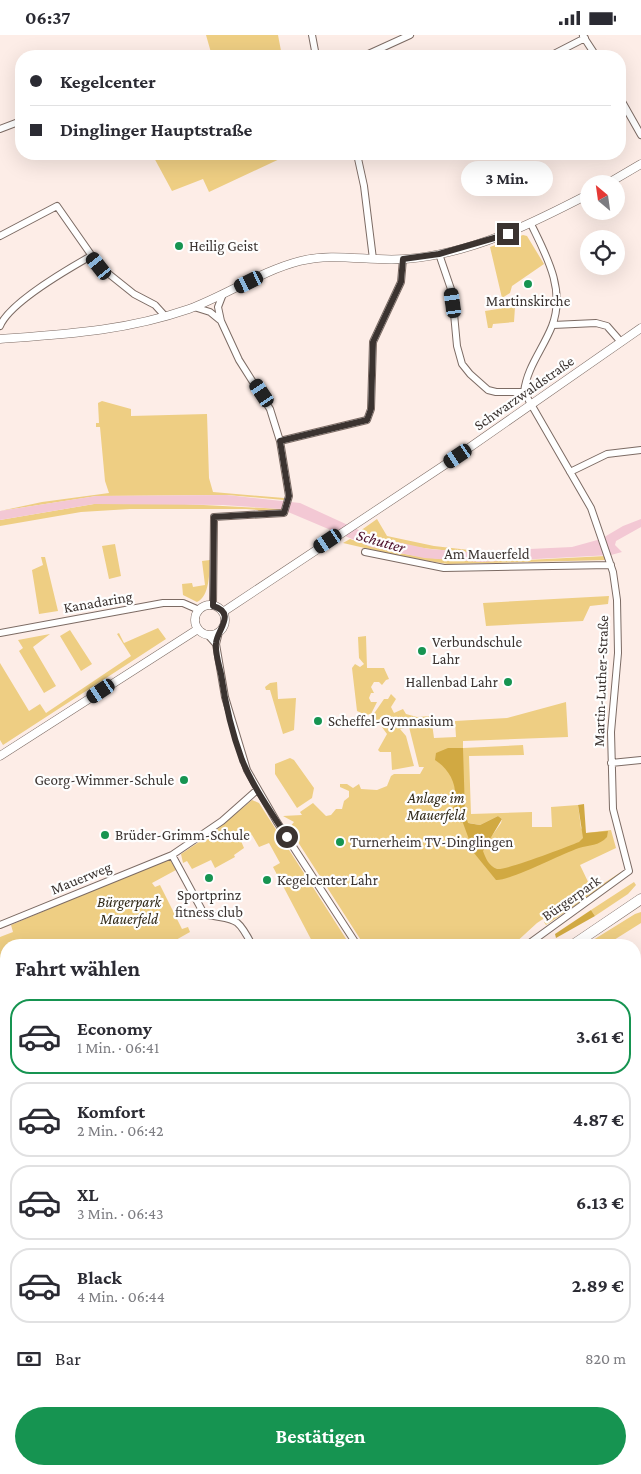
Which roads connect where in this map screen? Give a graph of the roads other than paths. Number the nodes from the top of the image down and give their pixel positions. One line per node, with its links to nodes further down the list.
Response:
1 (312, 35): 4 (street)
2 (410, 35): 5 (street)
3 (584, 37): 6 (street); 7 (street)
4 (315, 50)
5 (377, 50)
6 (561, 50)
7 (592, 50)
8 (626, 109): 11 (street)
9 (15, 123): 10 (street)
10 (0, 129)
11 (641, 135)
12 (359, 160): 20 (street)
13 (641, 164): 14 (street)
14 (622, 175)
15 (580, 199): 16 (street)
16 (531, 224): 18 (street); 26 (street)
17 (0, 236): 19 (street)
18 (439, 254): 21 (street); 31 (street)
19 (91, 256): 24 (street); 27 (street)
20 (373, 259): 21 (street); 22 (street)
21 (403, 259): 33 (street)
22 (223, 294): 23 (street); 25 (street)
23 (194, 307): 24 (street); 25 (street)
24 (165, 316): 29 (street)
25 (221, 321): 33 (street)
26 (553, 325): 30 (street); 31 (street)
27 (0, 326)
28 (641, 328): 30 (street, Schwarzwaldstraße)
29 (0, 339)
30 (621, 342): 32 (street, Schwarzwaldstraße)
31 (524, 393): 32 (street, Martin-Luther-Straße)
32 (530, 406): 35 (street, Martin-Luther-Straße); 40 (street, Schwarzwaldstraße)
33 (280, 441): 38 (street)
34 (641, 450): 35 (street)
35 (570, 472): 37 (street, Martin-Luther-Straße)
36 (365, 552): 37 (street, Am Mauerfeld)
37 (610, 562): 48 (street, Martin-Luther-Straße)
38 (213, 606): 39 (street); 40 (street)
39 (199, 610): 41 (street); 43 (street, Kanadaring)
40 (223, 612): 42 (street)
41 (198, 629): 44 (street); 46 (street)
42 (219, 632): 44 (street); 45 (street)
43 (0, 633)
44 (208, 635): 45 (street)
45 (216, 644): 49 (street)
46 (0, 757)
47 (641, 760): 48 (street)
48 (611, 763): 51 (street, Martin-Luther-Straße)
49 (257, 790): 50 (street, Mauerweg); 56 (street)
50 (172, 855): 54 (street, Mauerweg); 55 (street)
51 (629, 871): 57 (street, Bürgerpark)
52 (641, 899): 53 (main road)
53 (636, 907): 58 (main road)
54 (0, 925)
55 (249, 939)
56 (353, 939)
57 (535, 939)
58 (583, 939)

